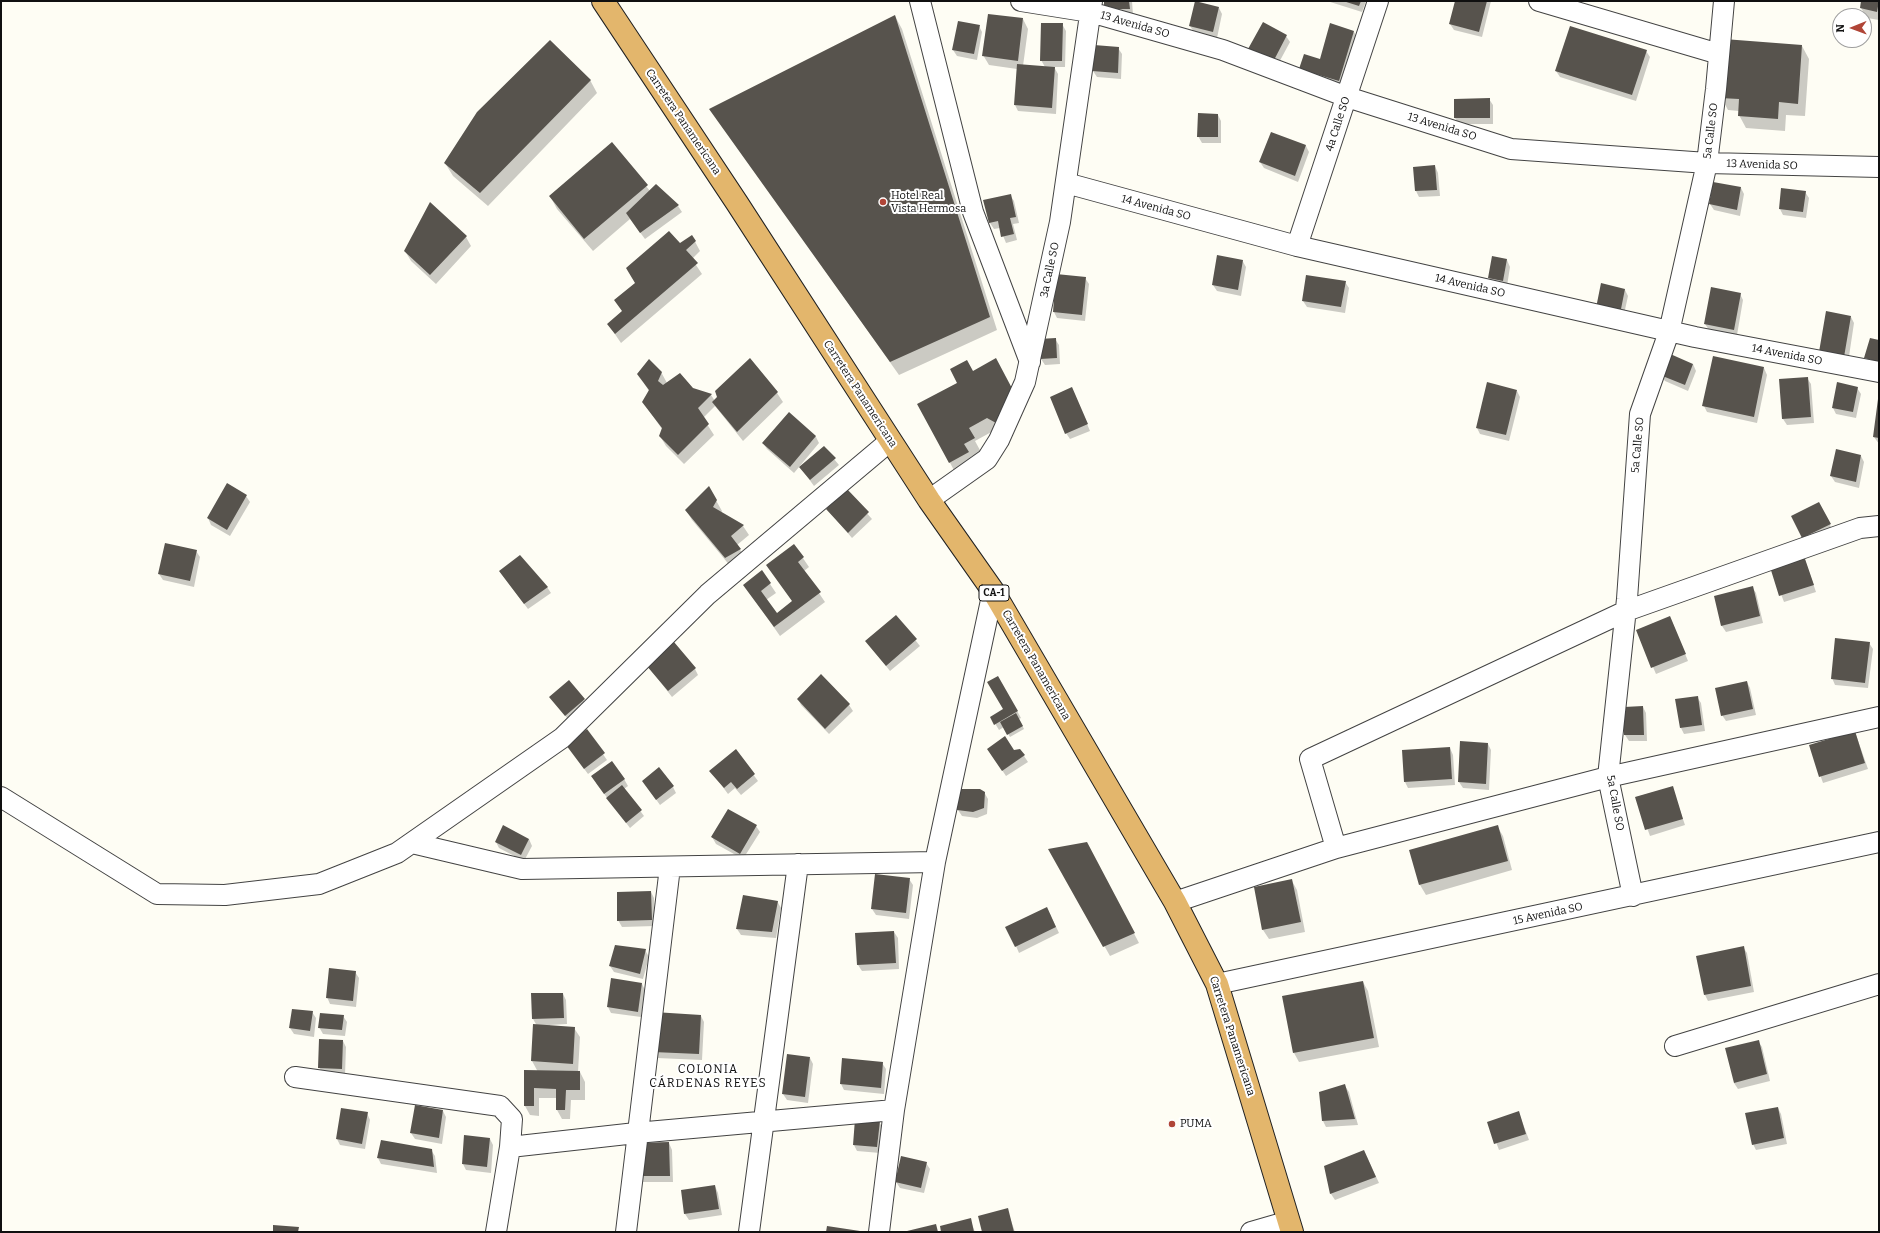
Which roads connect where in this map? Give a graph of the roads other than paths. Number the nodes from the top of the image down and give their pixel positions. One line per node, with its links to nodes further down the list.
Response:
1 (603, 1): 17 (highway, Carretera Panamericana / CA-1)
2 (920, 1): 15 (street)
3 (1021, 1): 7 (street, 13 Avenida SO)
4 (1378, 1): 9 (street, 4a Calle SO)
5 (1539, 1): 8 (street)
6 (1724, 1): 8 (street, 5a Calle SO)
7 (1091, 6): 9 (street, 13 Avenida SO); 12 (street, 3a Calle SO)
8 (1719, 54): 10 (street, 5a Calle SO)
9 (1347, 97): 10 (street, 13 Avenida SO); 13 (street, 4a Calle SO)
10 (1707, 163): 11 (street, 13 Avenida SO); 14 (street, 5a Calle SO)
11 (1879, 167)
12 (1066, 183): 13 (street, 14 Avenida SO); 15 (street, 3a Calle SO)
13 (1297, 246): 14 (street, 14 Avenida SO)
14 (1670, 332): 16 (street, 14 Avenida SO); 21 (street, 5a Calle SO)
15 (1030, 362): 18 (street, 3a Calle SO)
16 (1879, 372)
17 (890, 441): 18 (highway, Carretera Panamericana / CA-1); 26 (street)
18 (929, 500): 20 (highway, Carretera Panamericana / CA-1)
19 (1879, 526): 21 (street)
20 (993, 591): 28 (street); 32 (highway, Carretera Panamericana / CA-1)
21 (1626, 611): 23 (street, 5a Calle SO); 27 (street)
22 (1879, 717): 23 (street)
23 (1608, 777): 27 (street); 31 (street, 5a Calle SO)
24 (1, 797): 26 (street)
25 (1879, 842): 31 (street, 15 Avenida SO)
26 (412, 843): 30 (street)
27 (1336, 848): 32 (street)
28 (935, 862): 29 (street); 37 (street)
29 (798, 864): 30 (street); 38 (street)
30 (670, 867): 39 (street)
31 (1633, 896): 33 (street, 15 Avenida SO)
32 (1175, 902): 33 (highway, Carretera Panamericana / CA-1)
33 (1217, 984): 41 (highway, Carretera Panamericana / CA-1)
34 (1879, 984): 35 (street)
35 (1675, 1046)
36 (295, 1077): 40 (street)
37 (894, 1110): 38 (street); 45 (street)
38 (763, 1121): 39 (street); 44 (street)
39 (636, 1132): 40 (street); 43 (street)
40 (510, 1147): 42 (street)
41 (1290, 1226): 46 (street)
42 (496, 1232)
43 (626, 1232)
44 (749, 1232)
45 (879, 1232)
46 (1252, 1232)

